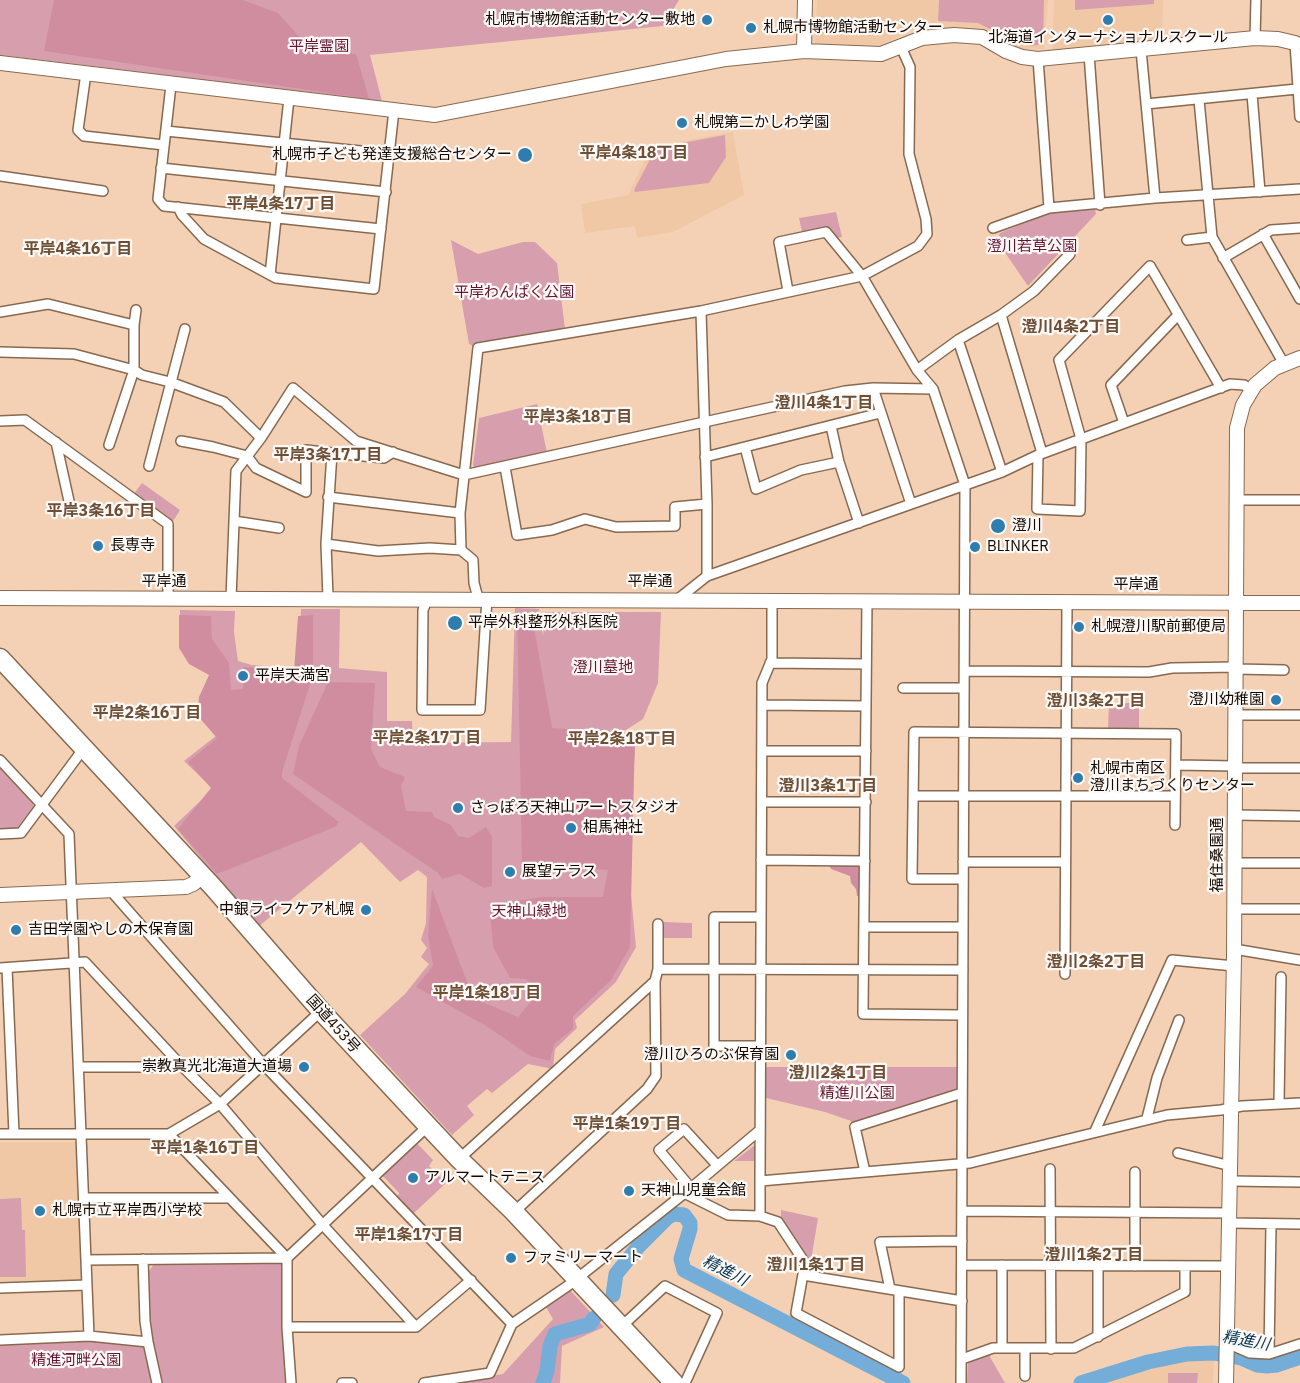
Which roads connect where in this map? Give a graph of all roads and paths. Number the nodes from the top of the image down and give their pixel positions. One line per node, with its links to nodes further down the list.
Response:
1 (805, 0): 7 (street)
2 (1256, 0): 3 (street)
3 (1255, 38): 4 (street); 6 (street)
4 (1297, 44): 13 (street)
5 (901, 46): 7 (street); 9 (street); 46 (street)
6 (1141, 50): 8 (street); 17 (street)
7 (804, 51): 18 (street)
8 (1089, 54): 9 (street); 33 (street)
9 (1038, 59): 35 (street)
10 (0, 63): 11 (street)
11 (86, 74): 12 (street); 22 (street)
12 (171, 85): 15 (street); 20 (street)
13 (1297, 89): 14 (street); 19 (street)
14 (1252, 94): 16 (street); 30 (street)
15 (289, 98): 18 (street); 21 (street)
16 (1200, 100): 17 (street); 31 (street)
17 (1146, 104): 32 (street)
18 (394, 110): 23 (street)
19 (1300, 117)
20 (166, 131): 21 (street); 22 (street)
21 (284, 143): 23 (street); 26 (street)
22 (164, 145): 24 (street)
23 (390, 154): 29 (street)
24 (161, 168): 26 (street); 34 (street)
25 (0, 176): 28 (street)
26 (280, 179): 29 (street); 36 (street)
27 (1300, 189): 30 (street)
28 (103, 191)
29 (386, 192): 39 (street)
30 (1260, 192): 31 (street)
31 (1207, 195): 32 (street); 41 (street)
32 (1155, 198): 33 (street)
33 (1100, 205): 35 (street)
34 (178, 207): 36 (street); 45 (street)
35 (1049, 208): 37 (street)
36 (276, 217): 39 (street); 45 (street)
37 (993, 228)
38 (1300, 228): 40 (street)
39 (381, 229): 45 (street)
40 (1263, 234): 44 (street); 48 (street)
41 (1212, 237): 42 (street); 44 (street)
42 (1187, 240)
43 (1070, 254): 52 (street)
44 (1223, 258): 59 (street)
45 (270, 275)
46 (862, 276): 47 (street); 47 (street); 61 (street)
47 (788, 291): 50 (street)
48 (1300, 299)
49 (136, 310): 54 (street)
50 (700, 311): 70 (street); 87 (street)
51 (0, 312): 54 (street)
52 (1001, 315): 56 (street); 80 (street)
53 (1178, 315): 64 (street); 69 (street); 73 (street)
54 (134, 325): 60 (street)
55 (185, 329): 62 (street)
56 (958, 340): 61 (street); 86 (street)
57 (0, 352): 60 (street)
58 (1300, 358): 59 (street, 福住桑園通)
59 (1284, 364): 66 (street, 福住桑園通)
60 (134, 370): 62 (street); 76 (street)
61 (917, 370): 65 (street)
62 (170, 382): 72 (street); 84 (street)
63 (873, 388): 65 (street); 67 (street); 70 (street)
64 (1221, 388): 66 (street); 69 (street)
65 (933, 389): 88 (street)
66 (1251, 390): 90 (street, 福住桑園通)
67 (880, 413): 71 (street); 94 (street)
68 (0, 421): 75 (street)
69 (1124, 423): 73 (street)
70 (703, 424): 82 (street); 85 (street)
71 (831, 426): 77 (street); 83 (street)
72 (261, 438): 78 (street); 81 (street)
73 (1082, 439): 80 (street); 80 (street)
74 (181, 441): 81 (street)
75 (56, 442): 92 (street); 103 (street)
76 (109, 445)
77 (745, 447): 82 (street); 83 (street)
78 (393, 452): 79 (street); 87 (street)
79 (332, 453): 81 (street); 89 (street)
80 (1040, 454): 86 (street)
81 (247, 456): 96 (street)
82 (705, 457): 93 (street)
83 (839, 462): 97 (street)
84 (148, 466)
85 (505, 467): 87 (street); 93 (street)
86 (1002, 472): 88 (street)
87 (464, 475): 95 (street)
88 (965, 485): 94 (street); 111 (street)
89 (328, 497): 95 (street); 99 (street)
90 (1237, 500): 91 (street); 113 (street, 福住桑園通)
91 (1300, 500)
92 (69, 501)
93 (707, 504): 101 (street)
94 (911, 504): 97 (street)
95 (460, 513): 100 (street)
96 (234, 521): 98 (street); 104 (street)
97 (859, 523): 101 (street)
98 (279, 528)
99 (326, 544): 100 (street); 105 (street)
100 (460, 550): 107 (street)
101 (706, 576): 108 (street)
102 (0, 598): 103 (street, 平岸通)
103 (168, 598): 104 (street, 平岸通)
104 (231, 598): 105 (street, 平岸通)
105 (328, 598): 106 (street, 平岸通)
106 (428, 598): 107 (street, 平岸通); 107 (street)
107 (483, 598): 108 (street, 平岸通)
108 (678, 599): 109 (street, 平岸通)
109 (772, 599): 110 (street, 平岸通); 116 (street)
110 (867, 600): 111 (street, 平岸通); 117 (street)
111 (965, 600): 112 (street, 平岸通); 120 (street)
112 (1067, 601): 113 (street, 平岸通); 121 (street)
113 (1236, 602): 114 (street, 平岸通); 118 (street, 福住桑園通)
114 (1300, 603)
115 (0, 658): 130 (highway, 国道453号)
116 (770, 663): 117 (street); 124 (street)
117 (866, 664): 125 (street)
118 (1236, 668): 119 (street); 121 (street); 126 (street, 福住桑園通)
119 (1284, 669)
120 (964, 671): 121 (street); 123 (street)
121 (1066, 671): 129 (street)
122 (903, 688): 123 (street)
123 (964, 688): 128 (street)
124 (762, 705): 125 (street); 131 (street)
125 (866, 706): 132 (street)
126 (1236, 715): 127 (street); 135 (street, 福住桑園通)
127 (1300, 715)
128 (964, 732): 129 (street); 137 (street); 140 (street)
129 (1066, 733): 134 (street); 138 (street)
130 (84, 748): 143 (street); 154 (highway, 国道453号)
131 (762, 751): 132 (street); 141 (street)
132 (866, 751): 142 (street)
133 (0, 760): 143 (street)
134 (1176, 765): 135 (street); 139 (street)
135 (1235, 767): 136 (street); 144 (street, 福住桑園通)
136 (1300, 768)
137 (913, 796): 140 (street); 155 (street)
138 (1065, 796): 139 (street); 140 (street); 151 (street)
139 (1175, 796): 146 (street)
140 (964, 797): 150 (street)
141 (762, 802): 142 (street); 148 (street)
142 (866, 802): 149 (street)
143 (42, 805): 147 (street); 157 (street)
144 (1235, 815): 145 (street); 152 (street, 福住桑園通)
145 (1300, 816)
146 (1175, 825)
147 (0, 834)
148 (761, 860): 149 (street); 161 (street)
149 (865, 861): 163 (street)
150 (963, 862): 151 (street); 155 (street)
151 (1065, 862): 175 (street)
152 (1235, 863): 153 (street); 159 (street, 福住桑園通)
153 (1300, 863)
154 (202, 876): 156 (street); 178 (highway, 国道453号)
155 (963, 879): 164 (street)
156 (111, 891): 157 (street); 183 (street)
157 (72, 892): 158 (street); 167 (street)
158 (0, 896)
159 (1234, 909): 160 (street); 165 (street, 福住桑園通)
160 (1300, 909)
161 (761, 917): 171 (street); 172 (street)
162 (658, 924): 170 (street)
163 (865, 927): 164 (street); 173 (street)
164 (963, 927): 174 (street)
165 (1234, 949): 166 (street); 168 (street, 福住桑園通)
166 (1300, 960)
167 (75, 964): 169 (street); 182 (street); 184 (street)
168 (1234, 966): 189 (street, 福住桑園通); 193 (street)
169 (4, 968): 196 (street)
170 (658, 969): 171 (street); 177 (street)
171 (715, 969): 172 (street); 181 (street)
172 (760, 969): 173 (street); 181 (street)
173 (864, 970): 174 (street); 179 (street)
174 (963, 970): 179 (street)
175 (1065, 974)
176 (1281, 977): 187 (street)
177 (655, 981): 199 (street); 214 (street)
178 (321, 1011): 183 (street); 191 (highway, 国道453号)
179 (962, 1016): 185 (street)
180 (1179, 1020): 190 (street)
181 (760, 1046): 192 (street)
182 (179, 1063): 184 (street); 188 (street)
183 (263, 1064): 188 (street); 206 (street)
184 (78, 1067): 194 (street)
185 (962, 1093): 200 (street); 204 (street)
186 (1300, 1102): 187 (street)
187 (1279, 1103): 189 (street)
188 (220, 1104): 197 (street); 219 (street)
189 (1232, 1108): 190 (street); 202 (street, 福住桑園通)
190 (1147, 1119): 193 (street)
191 (428, 1126): 199 (highway, 国道453号); 206 (street)
192 (759, 1130): 201 (street); 208 (street)
193 (1095, 1131): 200 (street)
194 (82, 1133): 196 (street); 197 (street); 211 (street)
195 (0, 1134): 196 (street)
196 (14, 1134)
197 (169, 1134): 212 (street)
198 (1179, 1154): 202 (street)
199 (459, 1159): 214 (highway, 国道453号)
200 (962, 1163): 204 (street); 213 (street)
201 (717, 1165): 210 (street); 210 (street)
202 (1231, 1166): 207 (street, 福住桑園通)
203 (1050, 1169): 215 (street)
204 (866, 1172): 208 (street)
205 (1135, 1172): 216 (street)
206 (371, 1178): 219 (street); 235 (street)
207 (1230, 1181): 209 (street); 218 (street, 福住桑園通)
208 (760, 1182): 217 (street)
209 (1300, 1182)
210 (688, 1191): 217 (street); 234 (street)
211 (84, 1198): 212 (street); 225 (street)
212 (230, 1198): 223 (street)
213 (962, 1211): 215 (street); 222 (street)
214 (514, 1212): 234 (highway, 国道453号)
215 (1050, 1212): 216 (street); 228 (street)
216 (1135, 1212): 218 (street); 230 (street)
217 (760, 1216): 233 (street)
218 (1230, 1218): 220 (street); 232 (street, 福住桑園通)
219 (322, 1224): 223 (street); 243 (street)
220 (1271, 1224): 221 (street); 253 (street)
221 (1300, 1224)
222 (962, 1241): 226 (street); 238 (street)
223 (287, 1258): 224 (street); 242 (street)
224 (142, 1259): 225 (street); 247 (street)
225 (86, 1260): 236 (street)
226 (962, 1265): 227 (street); 239 (street)
227 (1002, 1265): 228 (street); 249 (street)
228 (1050, 1266): 229 (street); 251 (street)
229 (1098, 1266): 230 (street); 245 (street)
230 (1135, 1266): 231 (street)
231 (1185, 1266): 232 (street); 245 (street)
232 (1229, 1266): 252 (street, 福住桑園通)
233 (803, 1275): 238 (street); 238 (street)
234 (576, 1278): 240 (street); 241 (highway, 国道453号)
235 (471, 1280): 240 (street); 243 (street)
236 (87, 1285): 237 (street); 244 (street)
237 (0, 1288)
238 (895, 1290): 239 (street)
239 (962, 1301): 254 (street)
240 (512, 1324): 260 (street)
241 (621, 1326): 261 (highway, 国道453号); 262 (street)
242 (287, 1327): 243 (street); 257 (street)
243 (416, 1327)
244 (89, 1336): 246 (street); 247 (street)
245 (1098, 1336): 251 (street)
246 (0, 1340)
247 (148, 1342): 256 (street)
248 (1300, 1344): 253 (street)
249 (1002, 1348): 250 (street); 254 (street)
250 (1025, 1349): 251 (street); 255 (street)
251 (1051, 1349)
252 (1227, 1351): 253 (street); 264 (street, 福住桑園通)
253 (1269, 1353)
254 (962, 1359): 263 (street)
255 (1025, 1376)
256 (157, 1383)
257 (291, 1383)
258 (342, 1383): 259 (street)
259 (352, 1383)
260 (424, 1383)
261 (674, 1383)
262 (685, 1383)
263 (961, 1383)
264 (1226, 1383)

